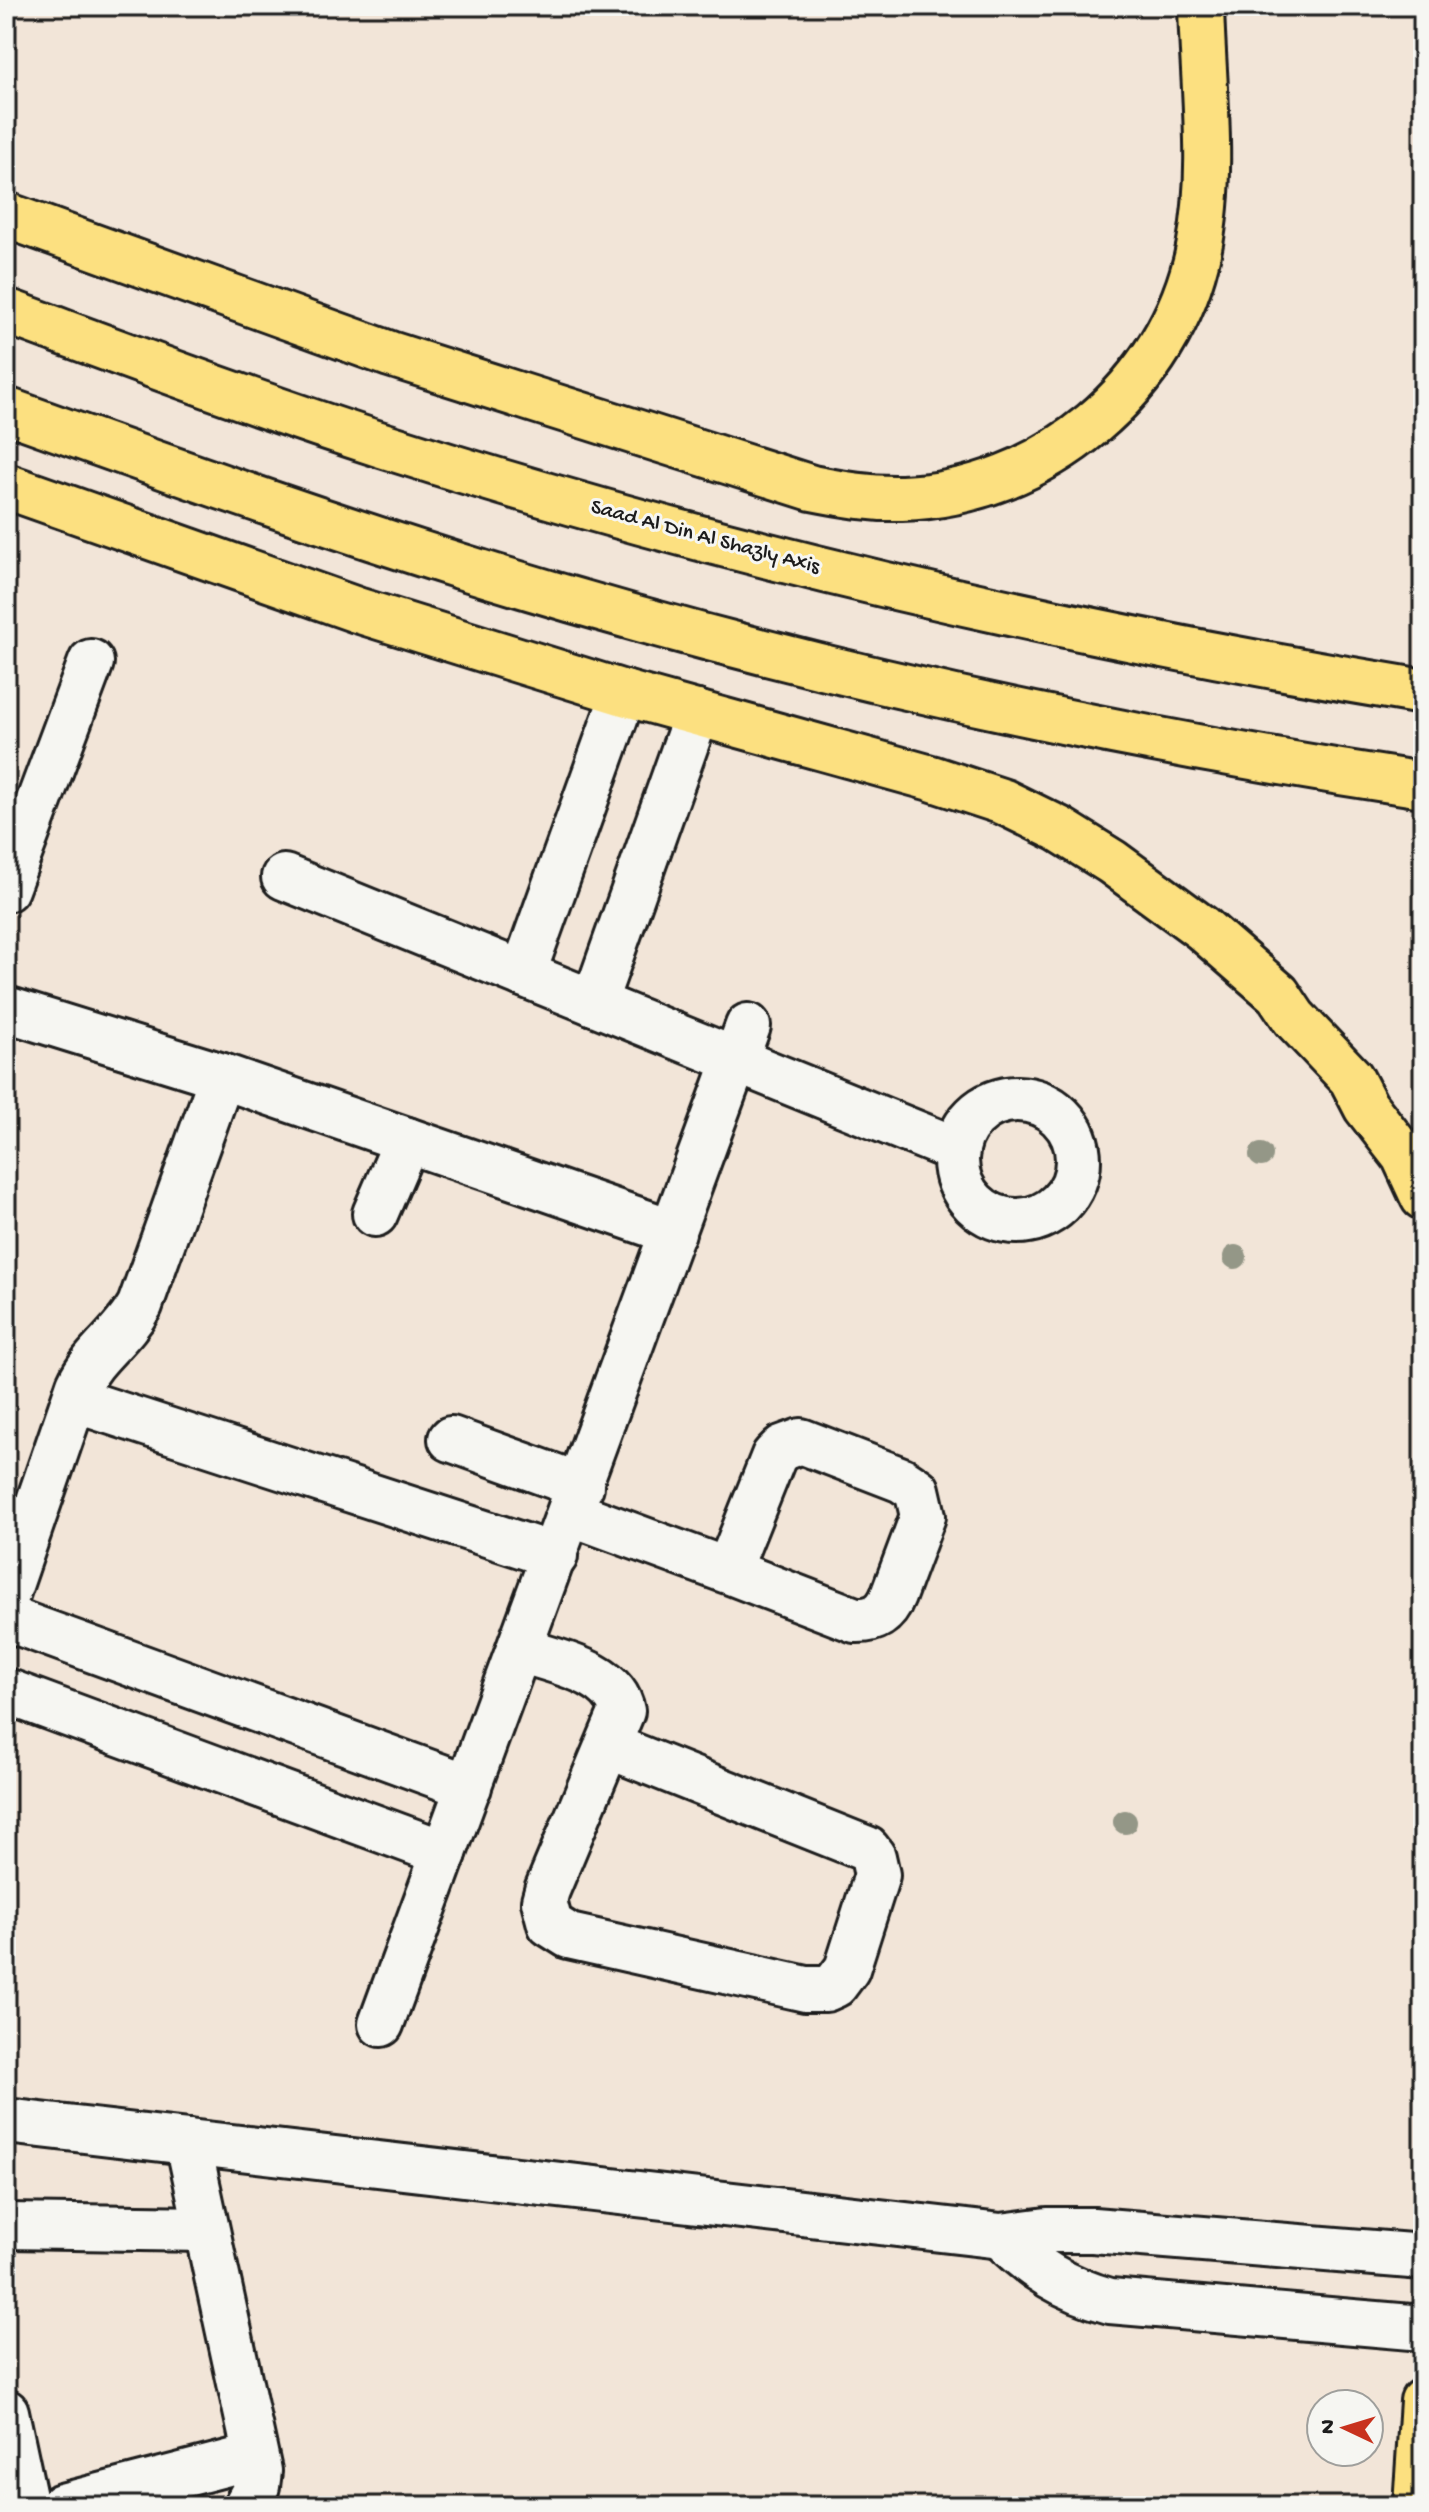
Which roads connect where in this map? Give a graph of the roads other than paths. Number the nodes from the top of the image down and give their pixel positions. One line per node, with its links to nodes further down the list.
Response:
1 (1201, 6): 2 (main road)
2 (6, 215)
3 (6, 311): 7 (main road, Saad Al Din Al Shazly Axis)
4 (6, 410): 10 (main road)
5 (6, 486): 8 (main road)
6 (91, 662): 12 (lane)
7 (1423, 692)
8 (624, 693): 9 (main road); 13 (lane)
9 (697, 713): 14 (lane); 20 (main road)
10 (1423, 785)
11 (284, 877): 13 (lane)
12 (6, 889)
13 (523, 974): 14 (lane)
14 (594, 1003): 16 (lane)
15 (6, 1009): 17 (lane)
16 (742, 1043): 19 (lane); 22 (lane)
17 (222, 1076): 18 (lane); 23 (lane)
18 (407, 1140): 21 (lane); 22 (lane)
19 (957, 1150)
20 (1423, 1197)
21 (375, 1214)
22 (673, 1232): 25 (lane)
23 (75, 1400): 26 (lane); 28 (lane)
24 (451, 1439): 25 (lane)
25 (576, 1499): 26 (lane); 27 (lane)
26 (555, 1556): 30 (lane)
27 (728, 1571): 27 (lane)
28 (6, 1597)
29 (6, 1618): 33 (lane)
30 (521, 1650): 32 (lane); 33 (lane)
31 (6, 1691): 34 (lane)
32 (609, 1746): 32 (lane)
33 (469, 1787): 34 (lane)
34 (444, 1853): 35 (lane)
35 (381, 2024)
36 (6, 2121): 37 (lane)
37 (188, 2142): 39 (lane); 40 (lane)
38 (6, 2226): 39 (lane)
39 (206, 2229): 45 (lane)
40 (1001, 2236): 41 (lane); 42 (lane)
41 (1423, 2257)
42 (1423, 2328)
43 (1423, 2401): 49 (main road)
44 (6, 2412): 46 (lane)
45 (255, 2456): 47 (lane); 48 (lane)
46 (26, 2506)
47 (62, 2506)
48 (246, 2506)
49 (1416, 2506)

